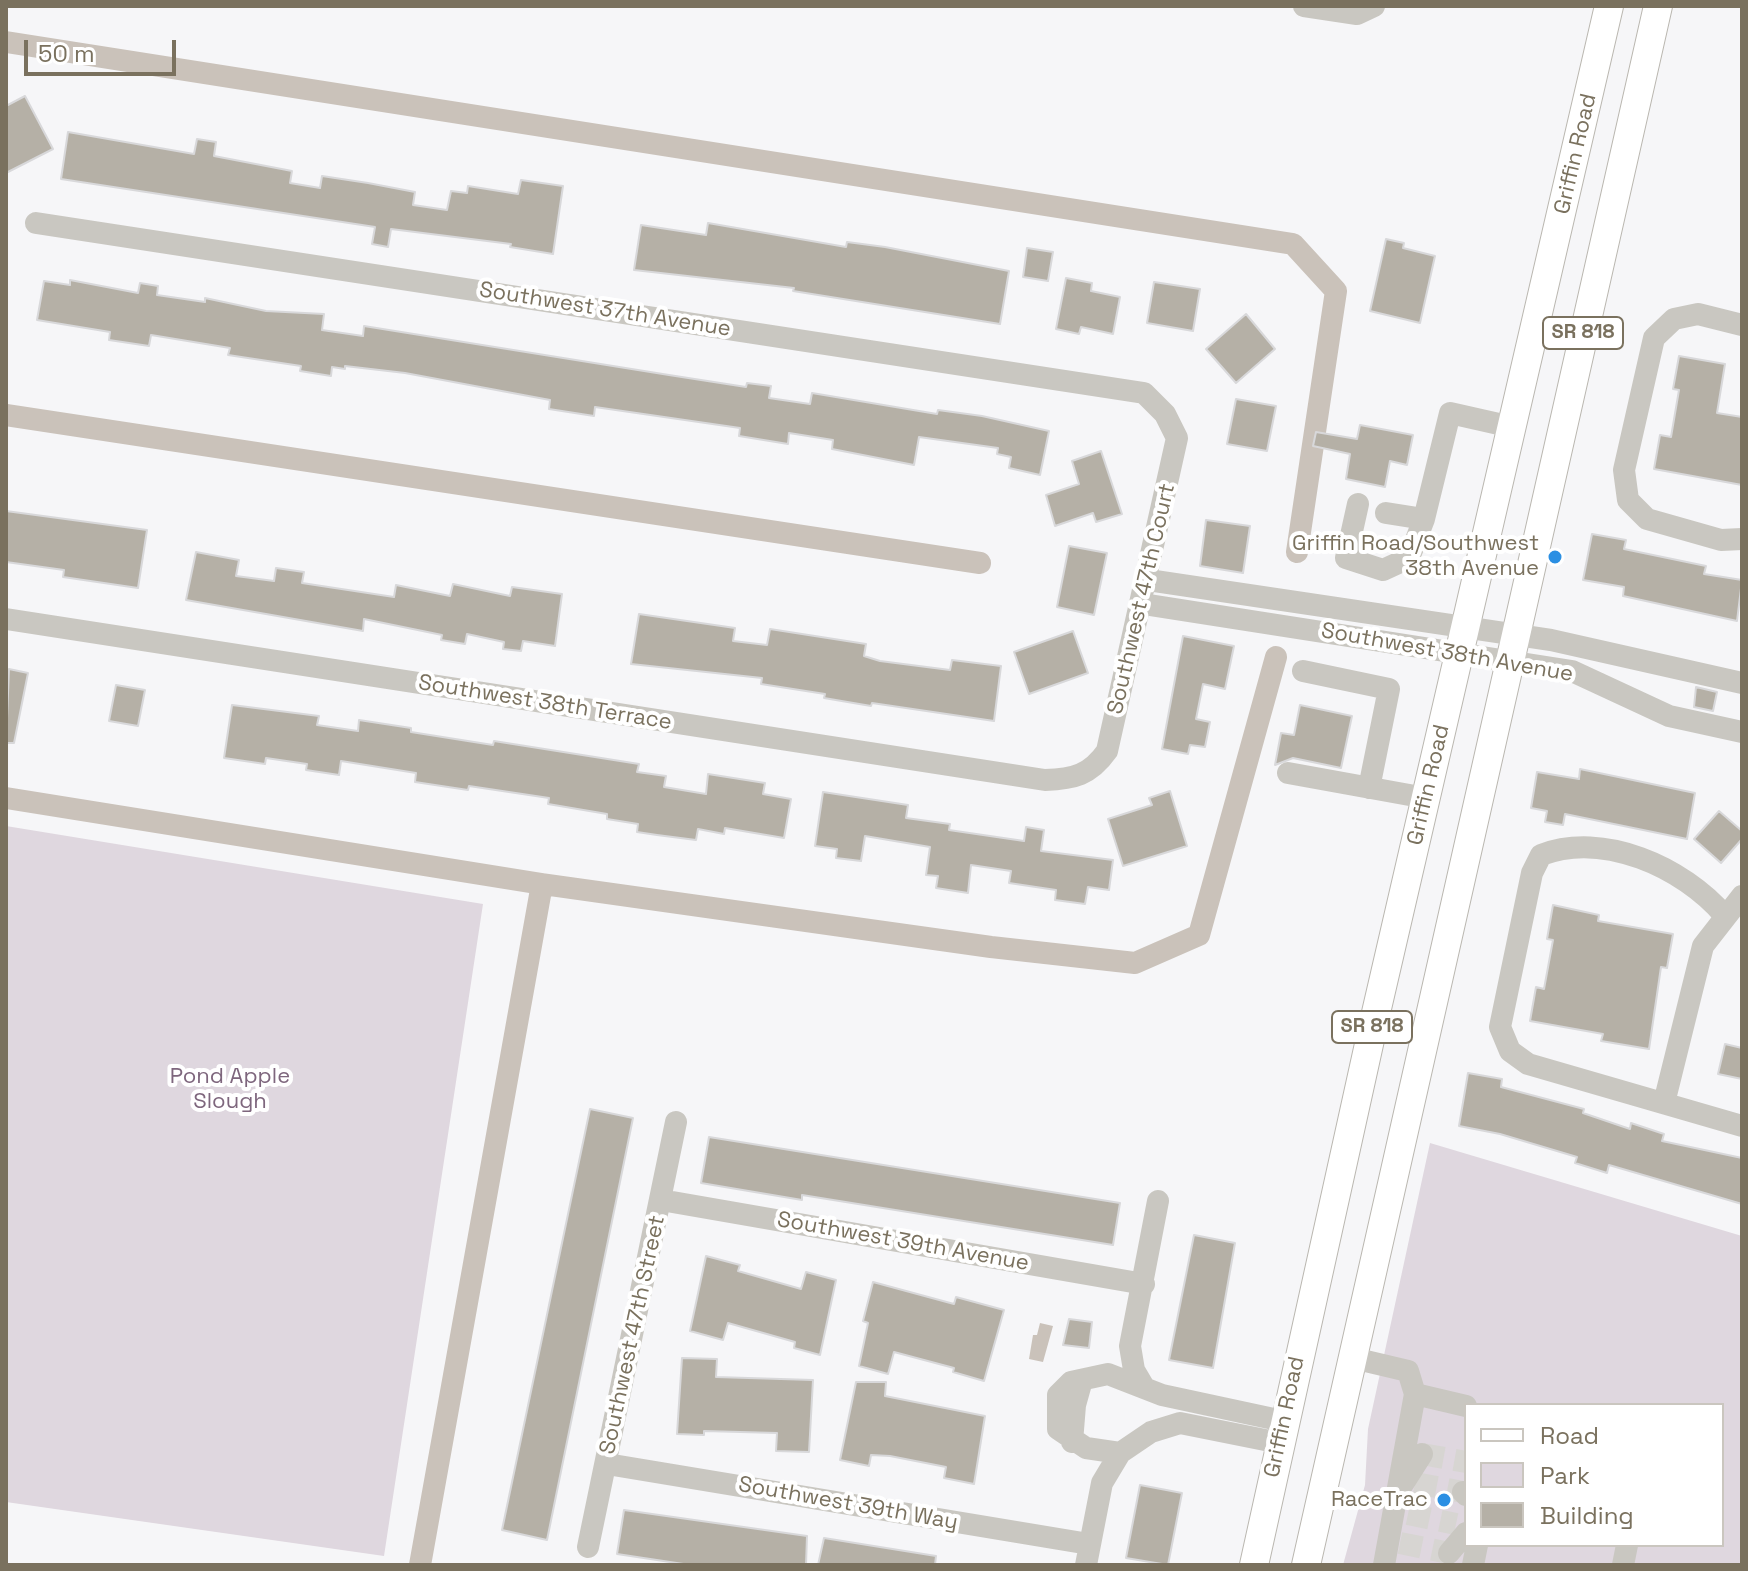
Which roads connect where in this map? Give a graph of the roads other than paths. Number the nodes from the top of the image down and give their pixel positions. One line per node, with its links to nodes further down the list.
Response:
1 (1304, 6): 2 (street)
2 (1374, 6)
3 (1609, 6): 8 (main road, Griffin Road / SR 818)
4 (1658, 6): 17 (main road, SR 818)
5 (36, 223): 7 (street, Southwest 37th Avenue)
6 (1742, 325): 12 (street)
7 (1165, 414): 13 (street, Southwest 47th Court)
8 (1512, 427): 11 (street); 16 (main road, Griffin Road / SR 818)
9 (1358, 504): 11 (street)
10 (1386, 513): 11 (street)
11 (1424, 519)
12 (1742, 539)
13 (1148, 580): 14 (street, Southwest 47th Court); 16 (street, Southwest 38th Avenue)
14 (1143, 604): 16 (street, Southwest 38th Avenue); 22 (street, Southwest 47th Court)
15 (6, 619): 22 (street, Southwest 38th Terrace)
16 (1463, 640): 17 (street, Southwest 38th Avenue); 24 (main road, Griffin Road / SR 818)
17 (1512, 648): 19 (street, Southwest 38th Avenue); 20 (street, Southwest 38th Avenue); 34 (main road, SR 818)
18 (1303, 671): 23 (street)
19 (1742, 683)
20 (1742, 732)
21 (1288, 773): 23 (street)
22 (1083, 775)
23 (1369, 788): 24 (street)
24 (1426, 798): 39 (main road, Griffin Road / SR 818)
25 (1742, 896): 26 (street)
26 (1724, 915): 27 (street); 27 (street)
27 (1664, 1103): 29 (street)
28 (676, 1122): 30 (street, Southwest 47th Street)
29 (1742, 1126)
30 (661, 1200): 32 (street, Southwest 39th Avenue); 43 (street, Southwest 47th Street)
31 (1158, 1201): 32 (street)
32 (1144, 1284): 33 (street)
33 (1130, 1346): 35 (street); 36 (street)
34 (1353, 1358): 37 (street); 53 (main road, SR 818)
35 (1108, 1374): 36 (street); 40 (street)
36 (1144, 1387): 39 (street)
37 (1415, 1394): 38 (street); 46 (street)
38 (1464, 1406)
39 (1282, 1432): 41 (street); 52 (main road, Griffin Road / SR 818)
40 (1079, 1445): 41 (street); 44 (street)
41 (1120, 1453): 44 (street)
42 (1422, 1454): 46 (street)
43 (607, 1464): 49 (street, Southwest 47th Street); 51 (street, Southwest 39th Way)
44 (1102, 1483): 51 (street)
45 (1415, 1483): 46 (street)
46 (1401, 1506): 48 (street); 54 (street)
47 (1463, 1526): 50 (street)
48 (1400, 1543)
49 (588, 1547)
50 (1449, 1553)
51 (1087, 1554)
52 (1254, 1565)
53 (1306, 1565)
54 (1384, 1565)

